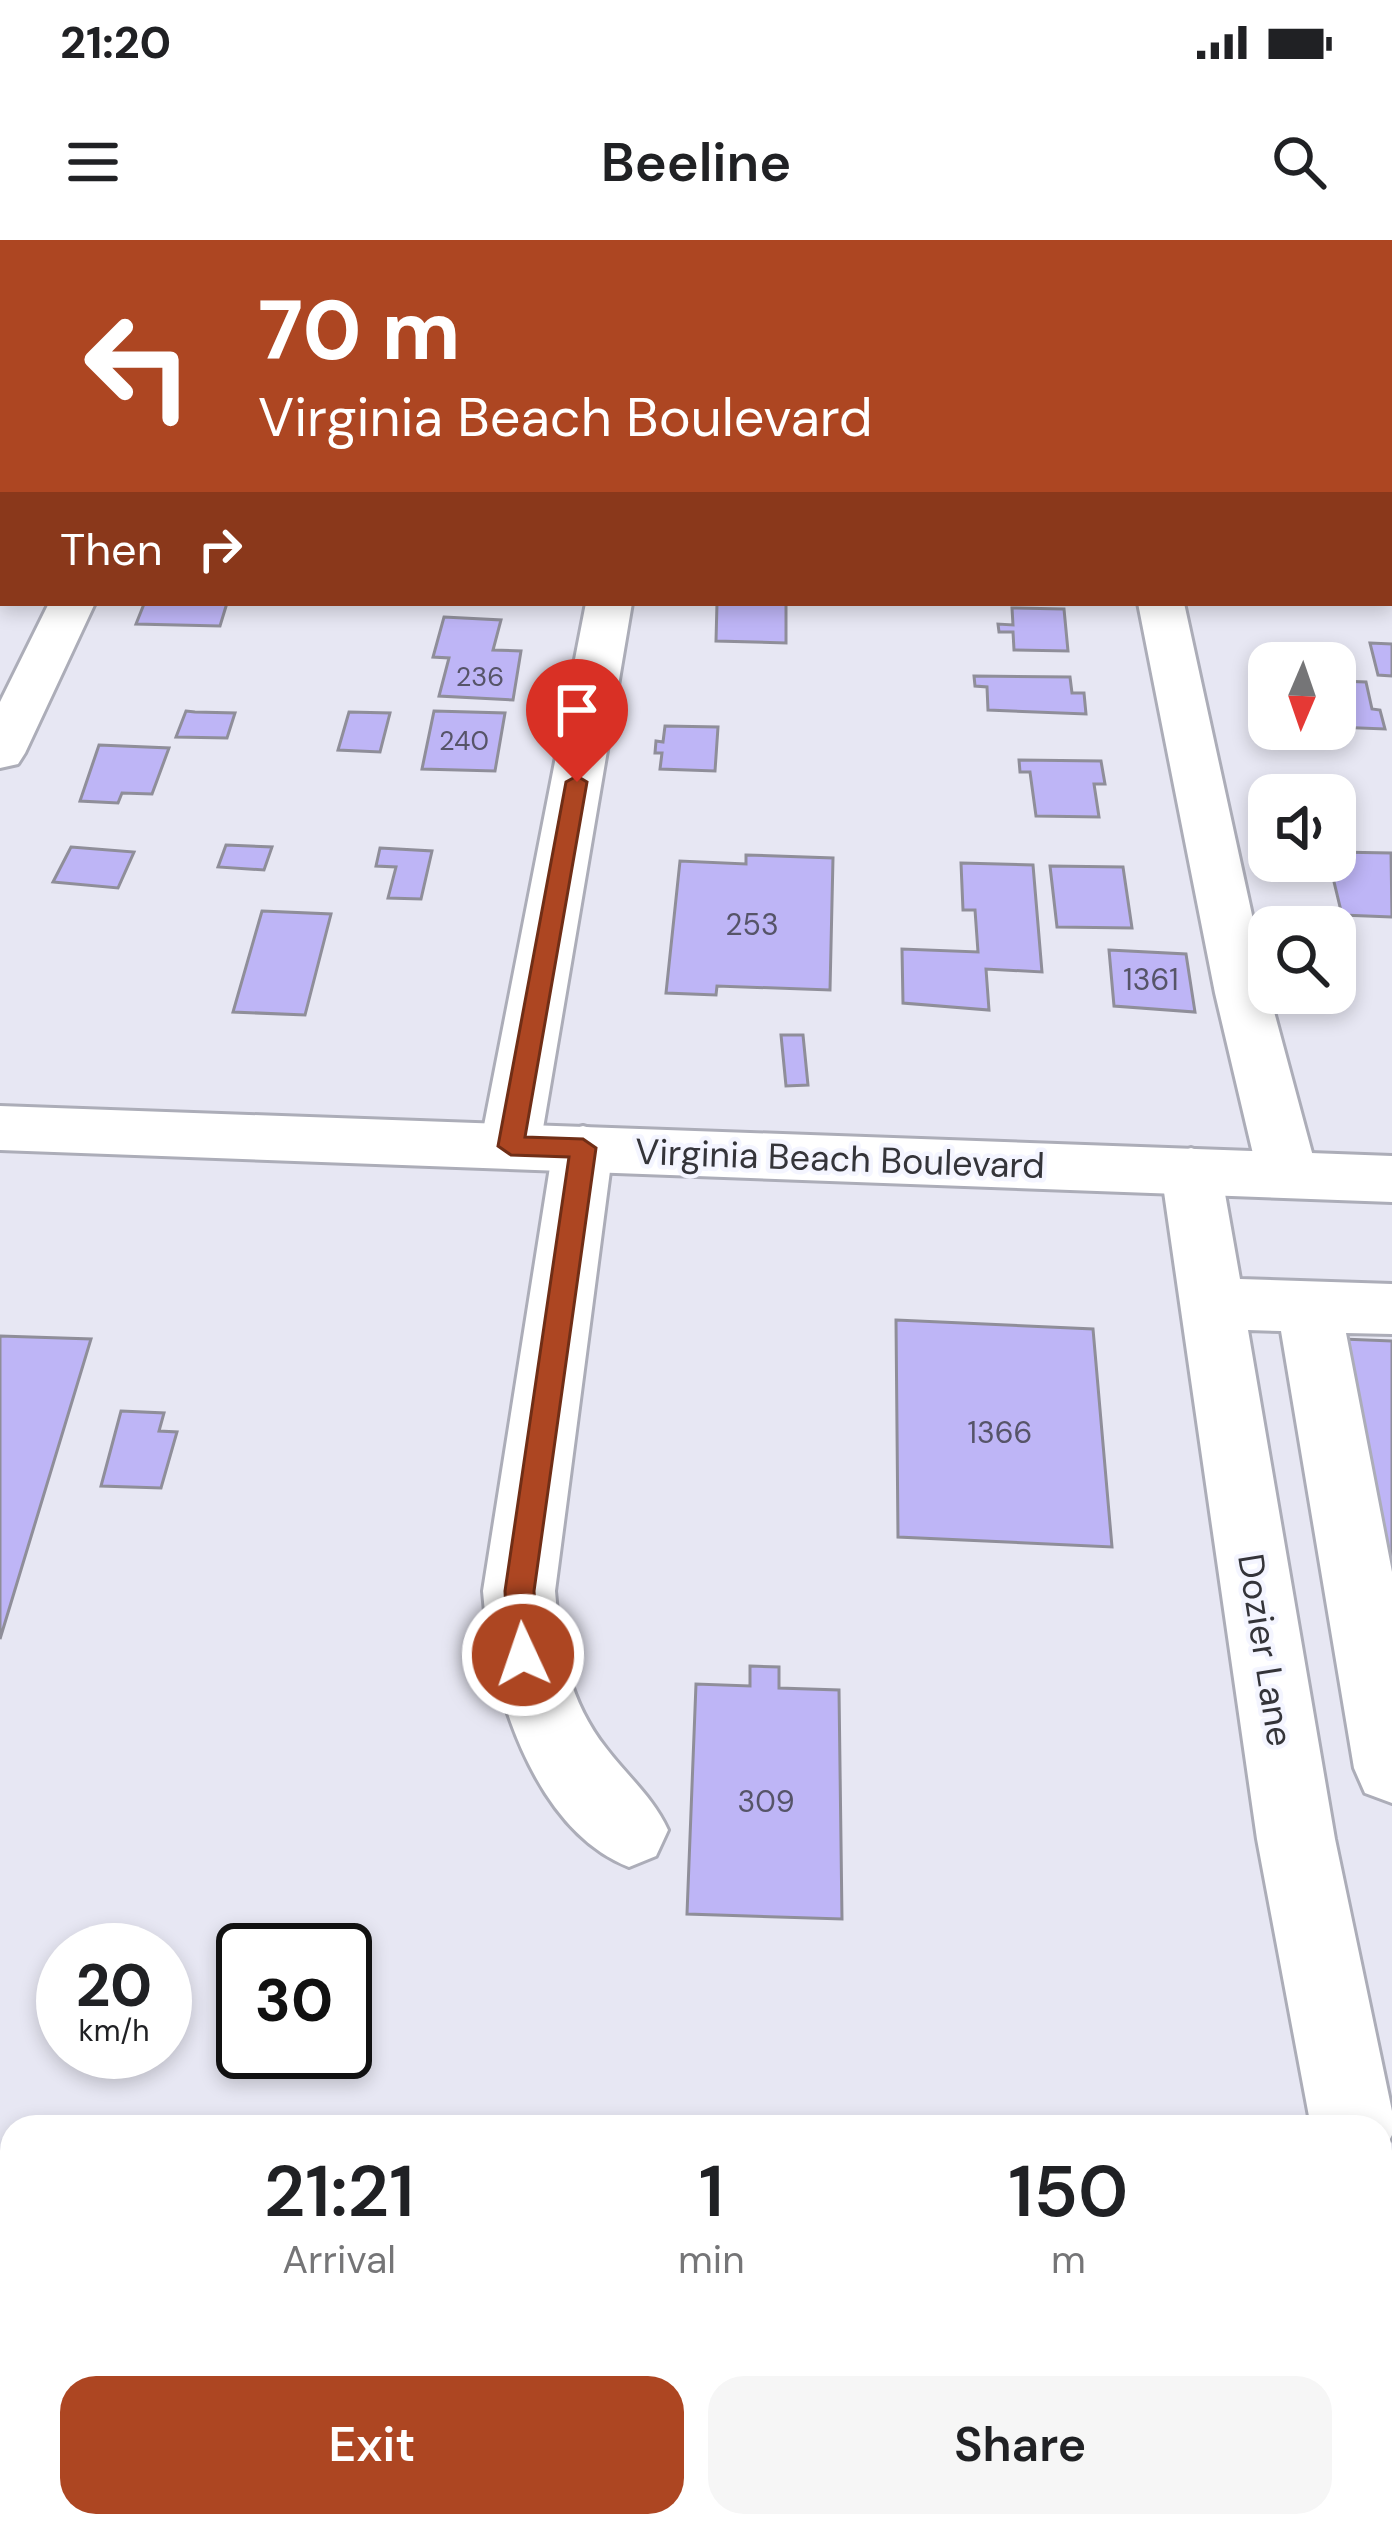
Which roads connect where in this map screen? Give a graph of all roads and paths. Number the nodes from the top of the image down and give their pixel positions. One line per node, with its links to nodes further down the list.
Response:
1 (71, 606): 4 (street)
2 (608, 606): 6 (street)
3 (1162, 606): 9 (street)
4 (0, 754)
5 (0, 1128): 6 (street, Virginia Beach Boulevard)
6 (511, 1146): 7 (street, Virginia Beach Boulevard)
7 (583, 1148): 8 (street, Virginia Beach Boulevard); 15 (street)
8 (1191, 1171): 9 (street, Virginia Beach Boulevard); 11 (street, Dozier Lane)
9 (1288, 1175): 10 (street, Virginia Beach Boulevard)
10 (1392, 1179)
11 (1211, 1304): 12 (street); 16 (street, Dozier Lane)
12 (1309, 1306): 13 (street); 14 (street)
13 (1392, 1309)
14 (1392, 1768)
15 (629, 1830)
16 (1350, 2115)

